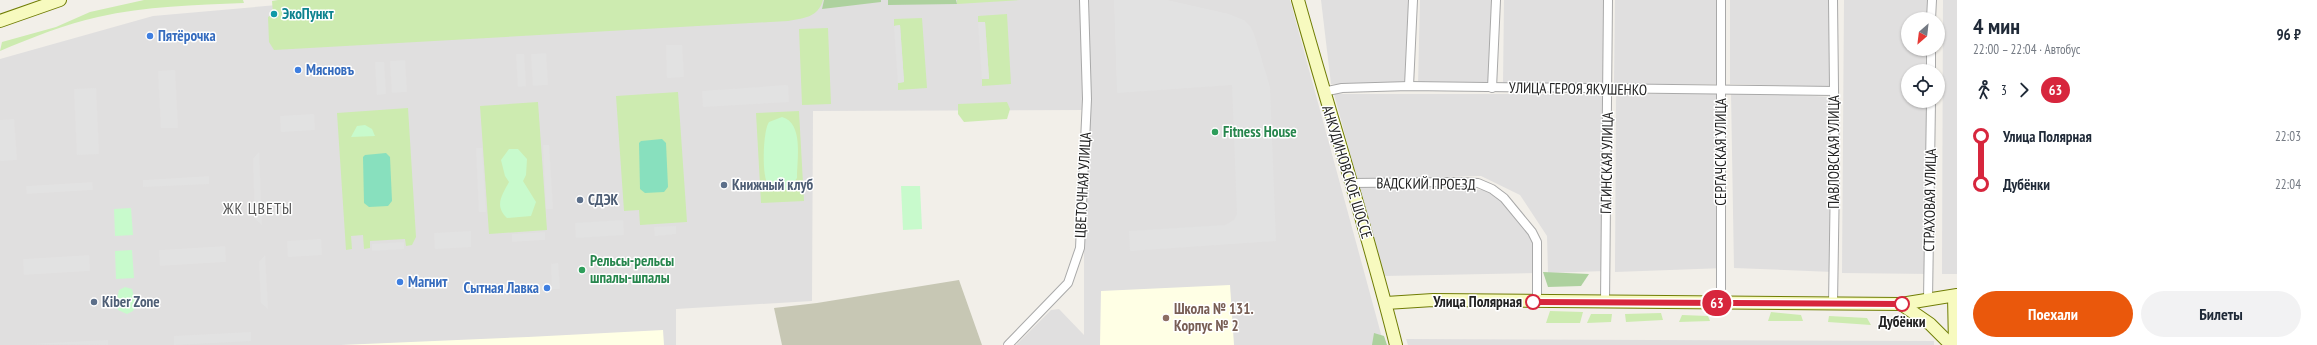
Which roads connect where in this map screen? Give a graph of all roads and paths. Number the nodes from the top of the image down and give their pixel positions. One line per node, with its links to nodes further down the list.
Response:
1 (60, 0): 11 (main road)
2 (1084, 0): 28 (street, ЦВЕТОЧНАЯ УЛИЦА)
3 (1298, 0): 17 (main road, АНКУДИНОВСКОЕ ШОССЕ)
4 (1413, 0): 12 (street)
5 (1496, 0): 13 (street)
6 (1608, 0): 14 (street, ГАГИНСКАЯ УЛИЦА)
7 (1721, 0): 15 (street, СЕРГАЧСКАЯ УЛИЦА)
8 (1834, 0): 16 (street, ПАВЛОВСКАЯ УЛИЦА)
9 (1932, 0): 10 (street)
10 (1931, 12)
11 (0, 21)
12 (1409, 86): 13 (street, УЛИЦА ГЕРОЯ ЯКУШЕНКО); 17 (street, УЛИЦА ГЕРОЯ ЯКУШЕНКО)
13 (1492, 88): 14 (street, УЛИЦА ГЕРОЯ ЯКУШЕНКО)
14 (1608, 90): 15 (street, УЛИЦА ГЕРОЯ ЯКУШЕНКО); 23 (street, ГАГИНСКАЯ УЛИЦА)
15 (1720, 90): 16 (street, УЛИЦА ГЕРОЯ ЯКУШЕНКО); 25 (street, СЕРГАЧСКАЯ УЛИЦА)
16 (1834, 91): 26 (street, ПАВЛОВСКАЯ УЛИЦА)
17 (1323, 92): 19 (main road, АНКУДИНОВСКОЕ ШОССЕ)
18 (1931, 108): 21 (street, СТРАХОВАЯ УЛИЦА)
19 (1350, 183): 22 (street, ВАДСКИЙ ПРОЕЗД); 24 (main road, АНКУДИНОВСКОЕ ШОССЕ)
20 (1955, 295): 21 (main road); 31 (main road)
21 (1928, 300): 27 (main road)
22 (1537, 302): 23 (main road); 24 (main road)
23 (1605, 302): 25 (main road)
24 (1386, 303): 29 (main road, АНКУДИНОВСКОЕ ШОССЕ)
25 (1721, 303): 26 (main road)
26 (1833, 304): 27 (main road)
27 (1902, 304): 30 (main road)
28 (1008, 345)
29 (1396, 345)
30 (1951, 345)
31 (1956, 345)

